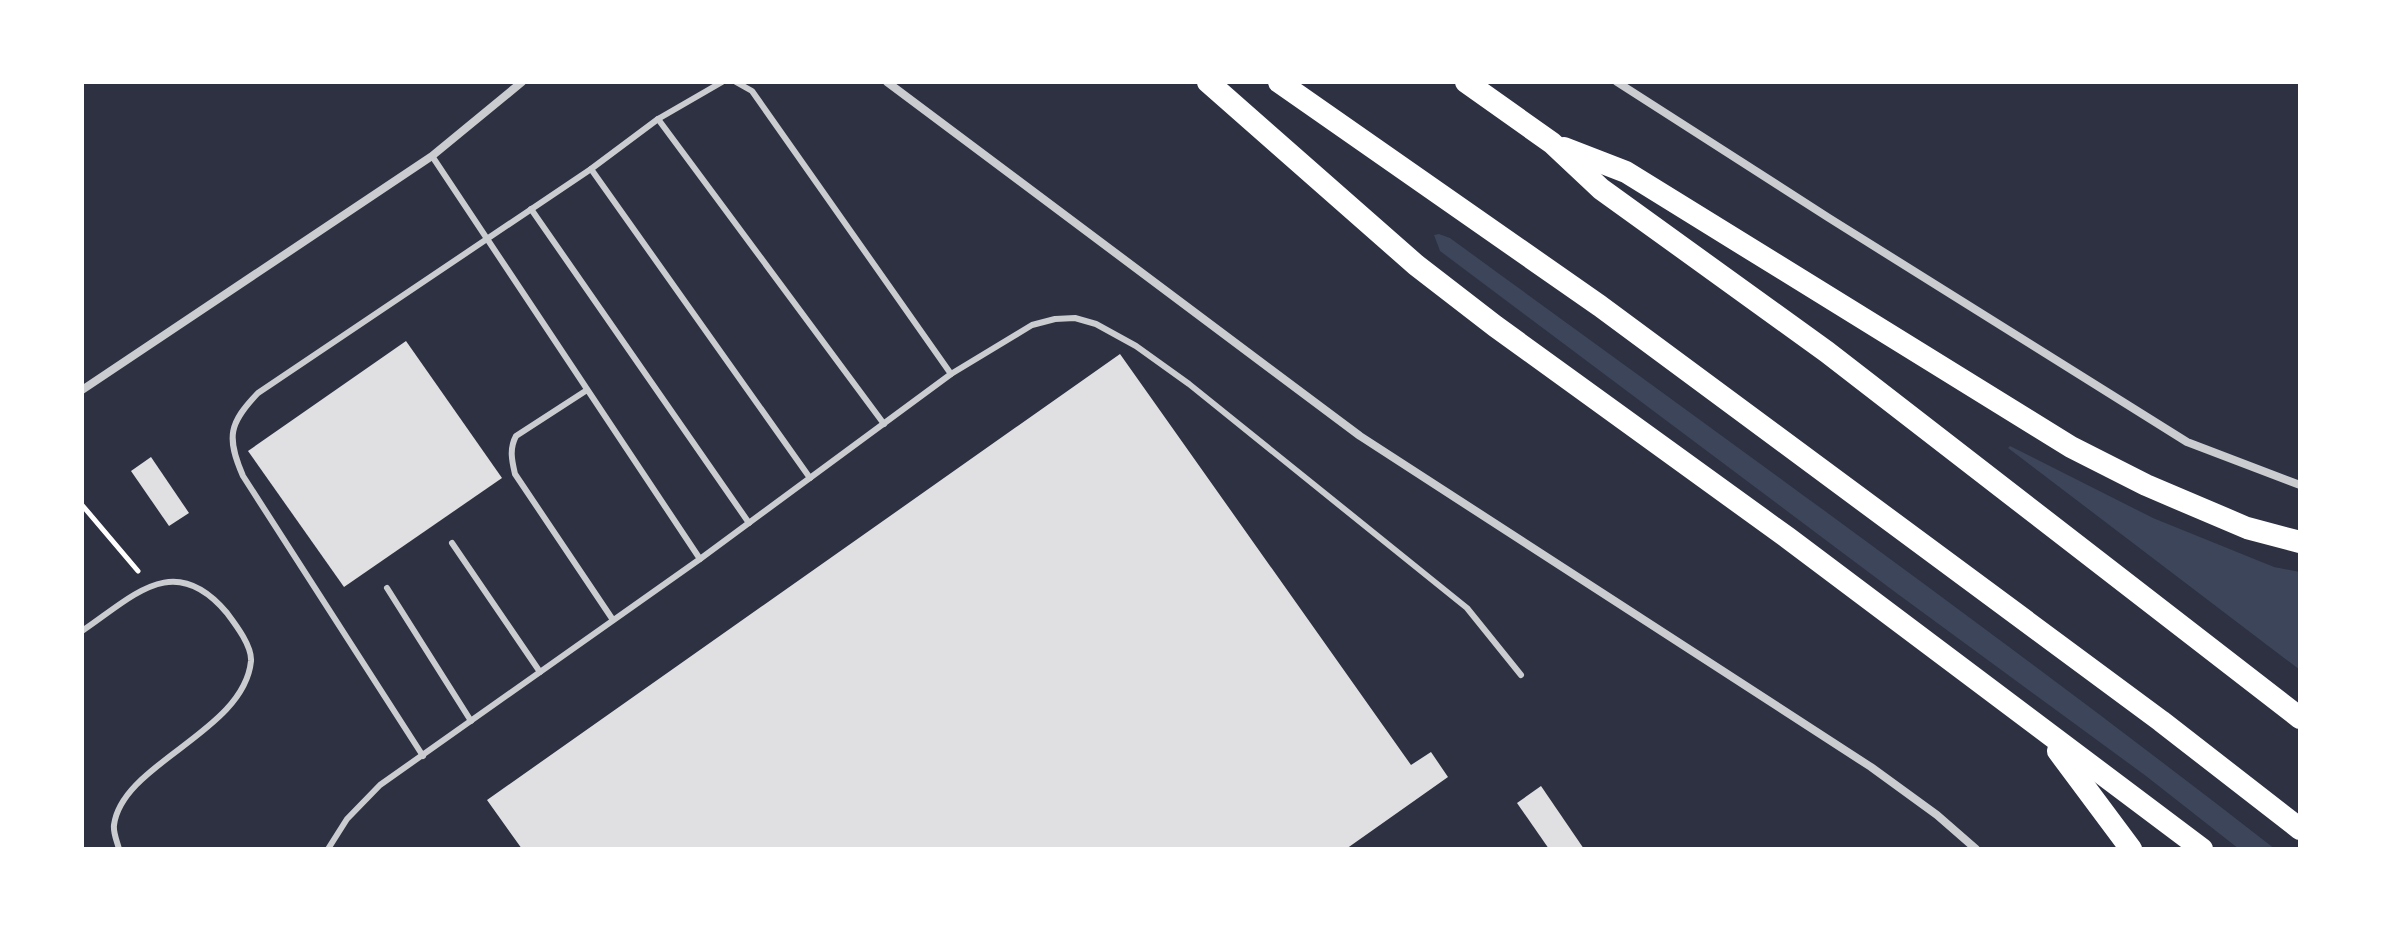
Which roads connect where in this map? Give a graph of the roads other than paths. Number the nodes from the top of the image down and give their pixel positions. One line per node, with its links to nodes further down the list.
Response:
1 (522, 82): 11 (street)
2 (722, 82): 9 (lane)
3 (736, 82): 15 (lane)
4 (887, 82): 37 (street)
5 (1208, 82): 32 (highway)
6 (1279, 82): 34 (highway)
7 (1466, 82): 10 (highway)
8 (1617, 82): 20 (street)
9 (658, 119): 12 (lane); 18 (lane)
10 (1552, 143): 22 (highway); 30 (highway)
11 (432, 156): 14 (lane); 16 (street)
12 (591, 169): 13 (lane); 19 (lane)
13 (531, 209): 14 (lane); 21 (lane)
14 (487, 239): 17 (lane); 33 (lane)
15 (951, 374): 18 (lane); 29 (lane)
16 (82, 390)
17 (587, 390): 24 (lane); 26 (lane)
18 (884, 424): 19 (lane)
19 (810, 478): 21 (lane)
20 (2300, 485)
21 (749, 523): 24 (lane)
22 (2300, 542)
23 (452, 543): 28 (lane)
24 (700, 559): 26 (lane)
25 (387, 588): 31 (lane)
26 (613, 620): 28 (lane)
27 (82, 631): 35 (lane)
28 (540, 672): 31 (lane)
29 (1521, 675)
30 (2300, 718)
31 (471, 721): 33 (lane)
32 (2043, 730): 38 (highway); 39 (highway)
33 (423, 756): 36 (lane)
34 (2300, 829)
35 (119, 849)
36 (328, 849)
37 (1976, 849)
38 (2131, 849)
39 (2202, 849)

